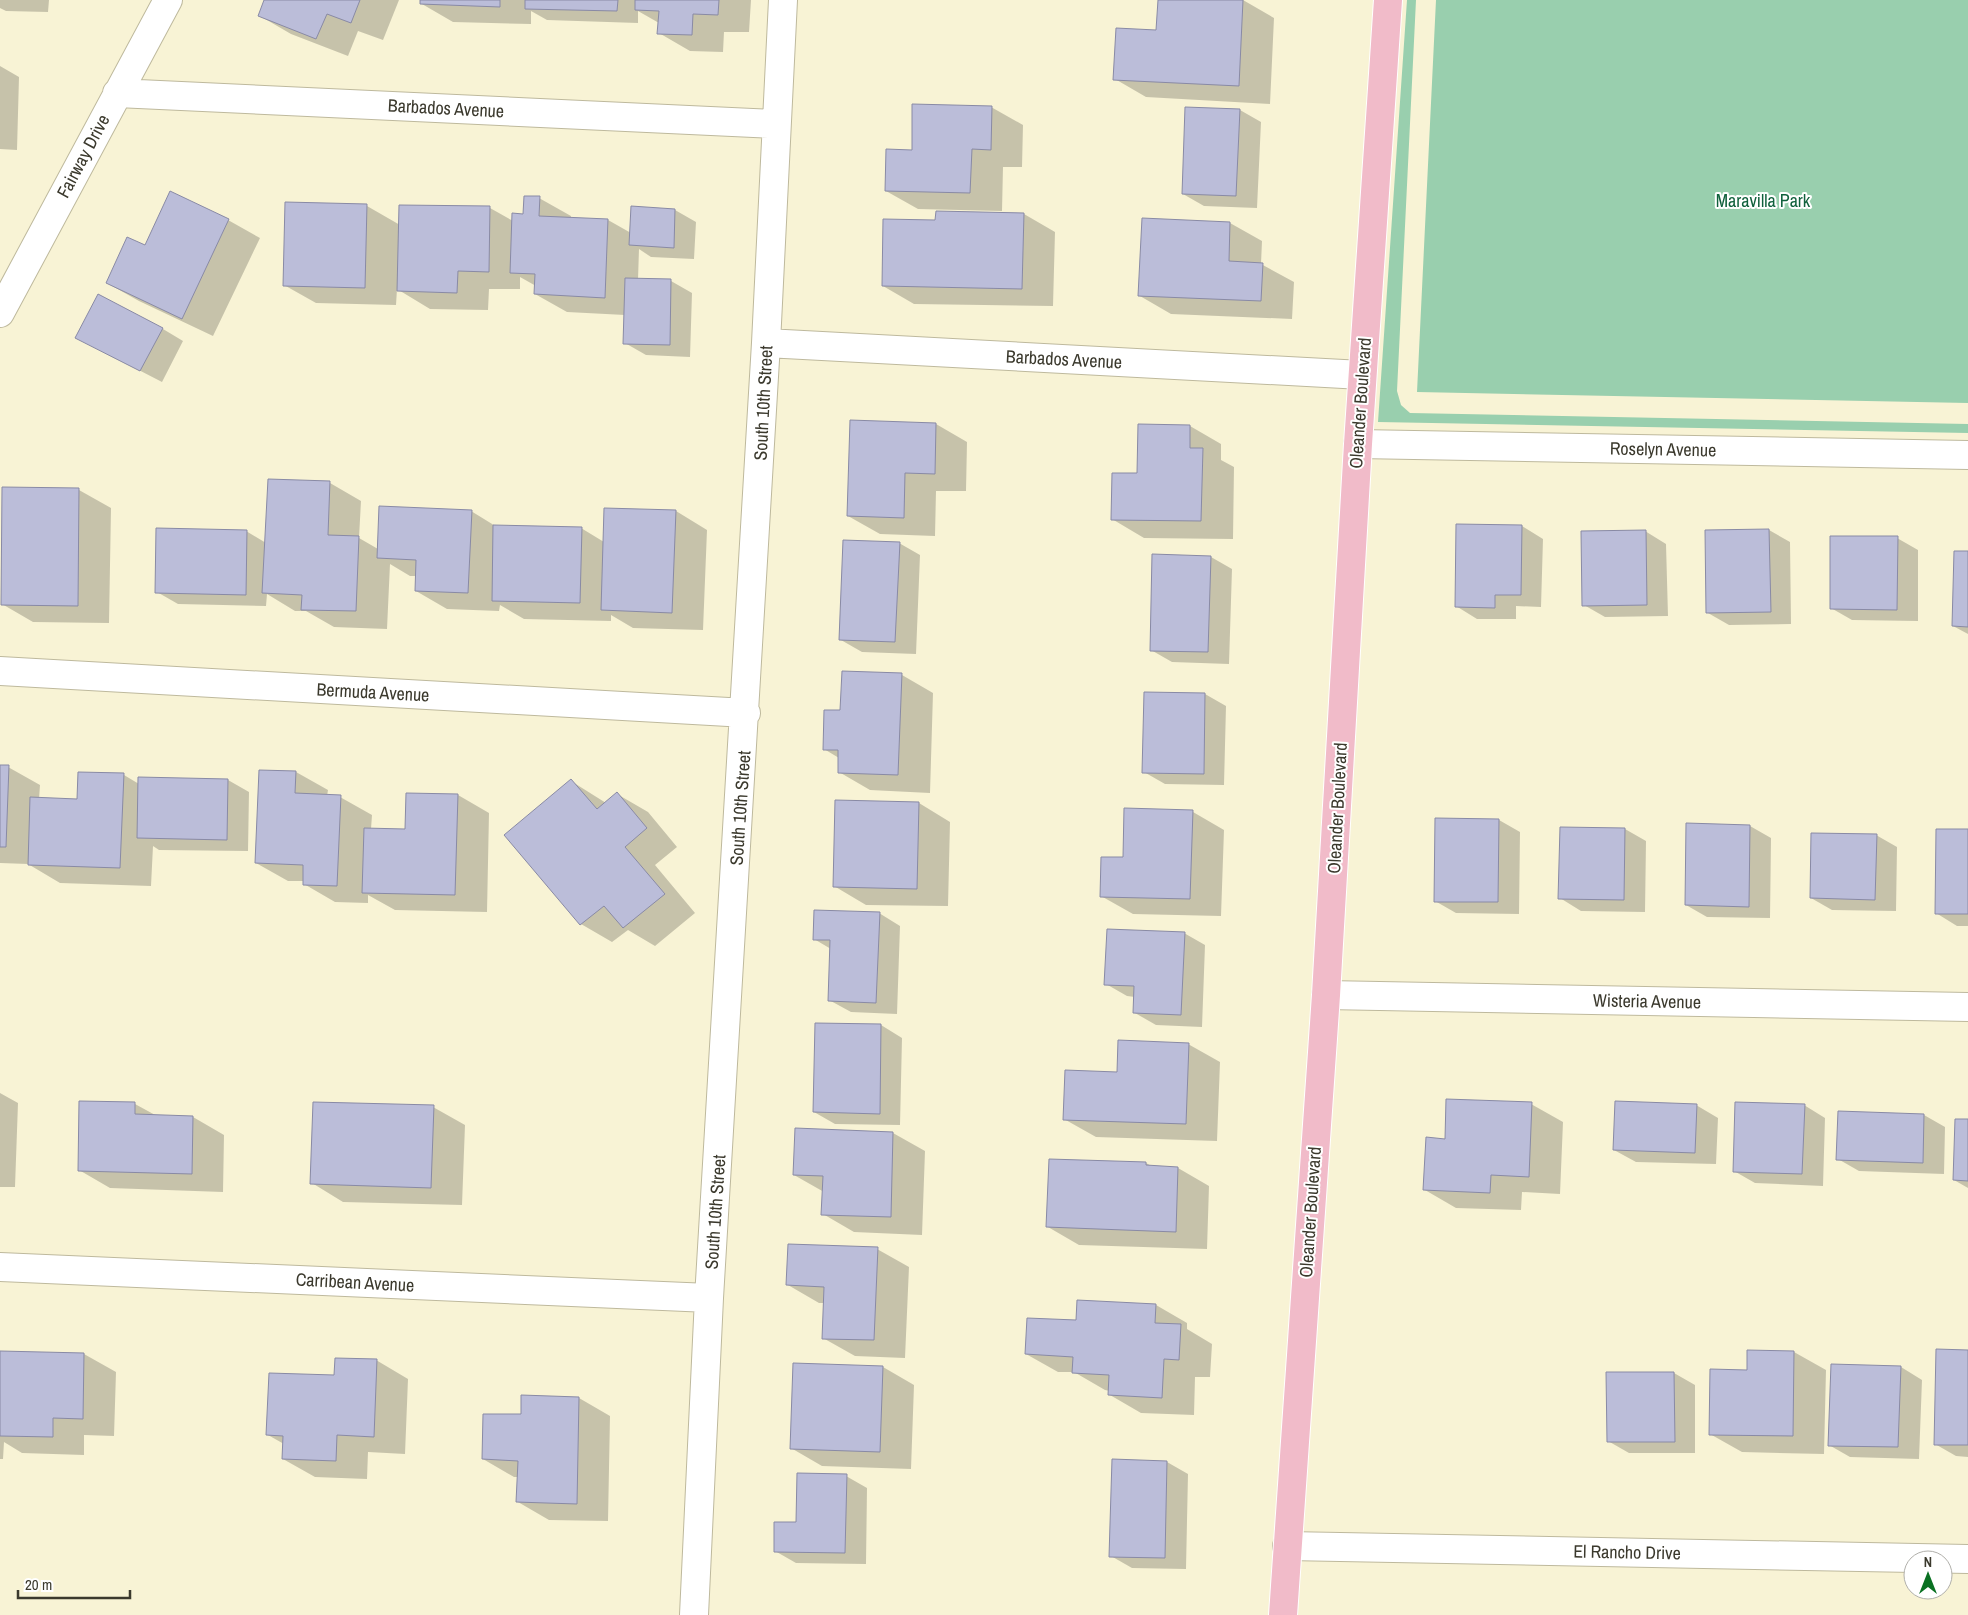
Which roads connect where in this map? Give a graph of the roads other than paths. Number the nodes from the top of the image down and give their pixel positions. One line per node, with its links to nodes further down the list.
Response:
1 (168, 0): 4 (street, Fairway Drive)
2 (783, 0): 5 (street, South 10th Street)
3 (1388, 0): 9 (main road, Oleander Boulevard)
4 (117, 92): 5 (street, Barbados Avenue); 6 (street, Fairway Drive)
5 (775, 124): 8 (street, South 10th Street)
6 (12, 266): 7 (street, Fairway Drive)
7 (0, 313)
8 (766, 343): 9 (street, Barbados Avenue); 13 (street, South 10th Street)
9 (1362, 375): 10 (main road, Oleander Boulevard)
10 (1358, 444): 11 (street, Roselyn Avenue); 14 (main road, Oleander Boulevard)
11 (1968, 455)
12 (0, 671): 13 (street, Bermuda Avenue)
13 (746, 713): 17 (street, South 10th Street)
14 (1326, 995): 15 (street, Wisteria Avenue); 18 (main road, Oleander Boulevard)
15 (1968, 1007)
16 (0, 1267): 17 (street, Carribean Avenue)
17 (709, 1298): 20 (street, South 10th Street)
18 (1287, 1546): 19 (street, El Rancho Drive); 21 (main road, Oleander Boulevard)
19 (1968, 1559)
20 (694, 1615)
21 (1283, 1615)

